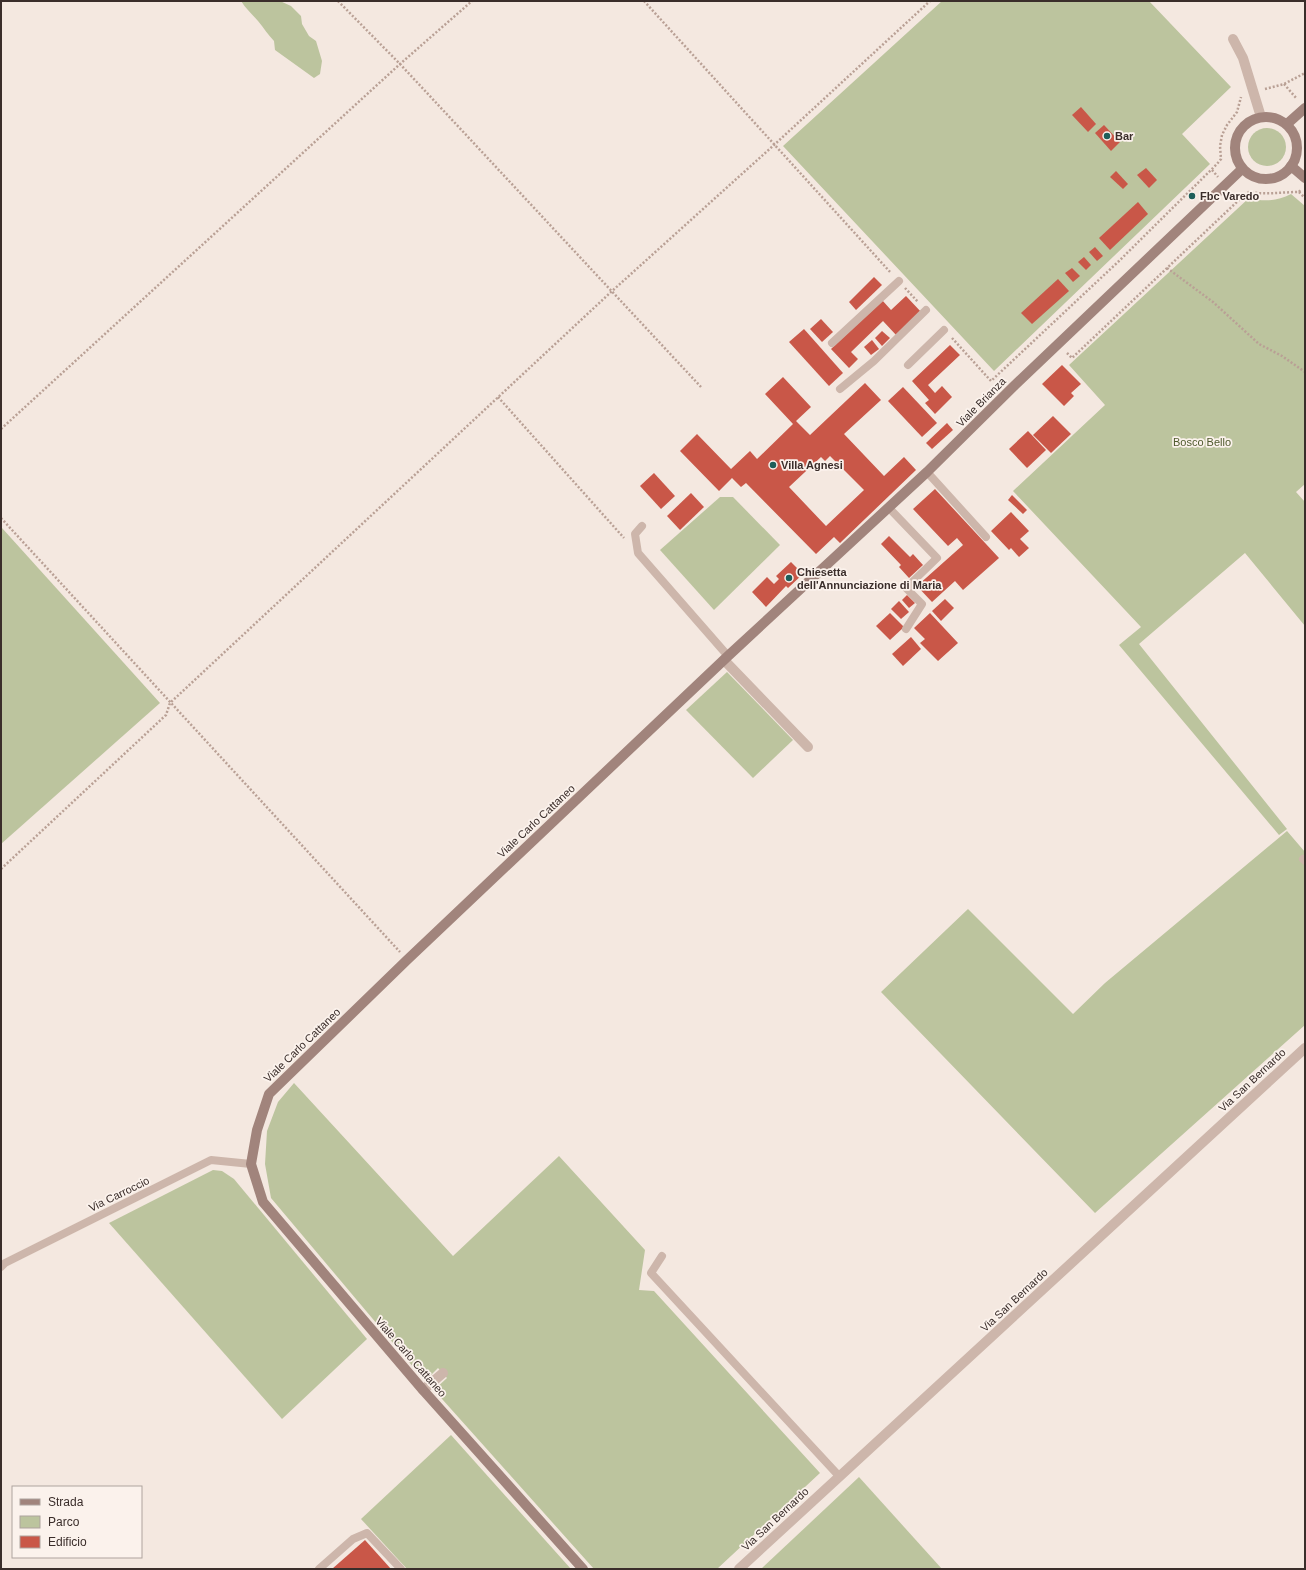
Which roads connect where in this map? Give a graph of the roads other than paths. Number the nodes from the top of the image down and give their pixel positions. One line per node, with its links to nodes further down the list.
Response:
1 (1234, 39): 3 (street)
2 (1305, 108): 4 (street)
3 (1261, 117): 4 (street); 6 (street)
4 (1287, 124): 5 (street)
5 (1291, 166): 6 (street); 7 (street)
6 (1242, 169): 14 (street, Viale Brianza)
7 (1305, 178)
8 (899, 281): 11 (lane)
9 (926, 310): 13 (lane)
10 (944, 330): 12 (lane)
11 (832, 343)
12 (908, 365)
13 (840, 389)
14 (927, 472): 15 (street, Viale Brianza); 17 (lane)
15 (889, 508): 18 (lane); 19 (street, Viale Brianza)
16 (642, 526): 19 (lane)
17 (986, 537)
18 (906, 629)
19 (729, 655): 20 (street); 22 (street, Viale Carlo Cattaneo)
20 (808, 747)
21 (1305, 1048): 27 (street, Via San Bernardo)
22 (252, 1164): 24 (lane, Via Carroccio); 26 (street, Viale Carlo Cattaneo)
23 (662, 1256): 27 (lane)
24 (2, 1263)
25 (443, 1373): 26 (street)
26 (423, 1390): 30 (street, Viale Carlo Cattaneo)
27 (839, 1476): 31 (street, Via San Bernardo)
28 (319, 1569): 29 (lane)
29 (401, 1569)
30 (583, 1569)
31 (739, 1569)

